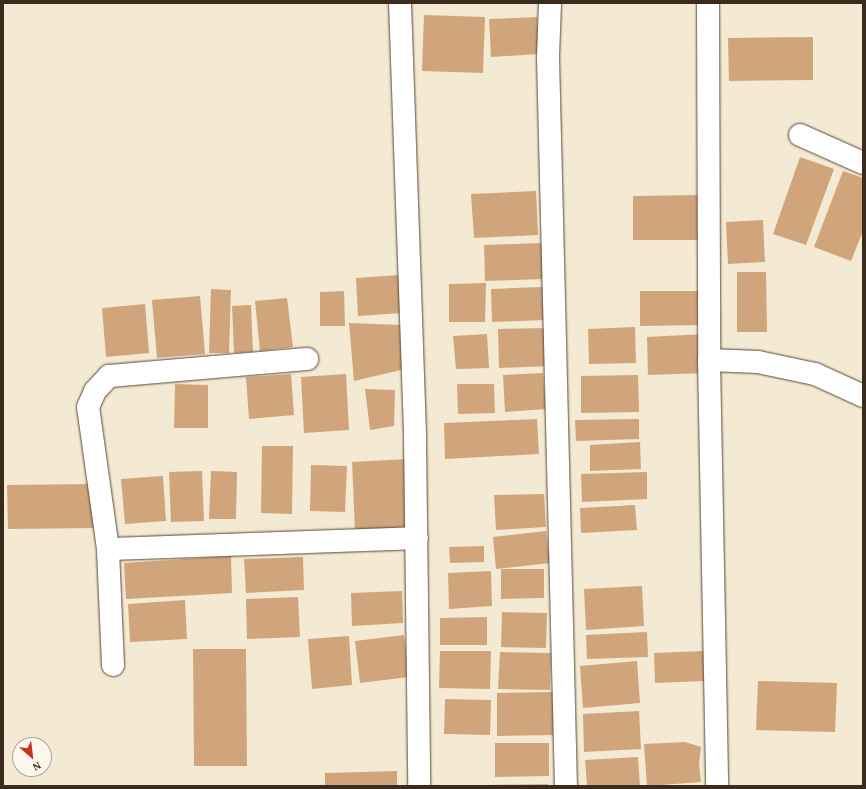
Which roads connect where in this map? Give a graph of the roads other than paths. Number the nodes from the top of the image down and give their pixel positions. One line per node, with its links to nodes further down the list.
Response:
1 (400, 3): 9 (street)
2 (550, 3): 13 (street)
3 (708, 3): 7 (street)
4 (800, 135): 5 (street)
5 (863, 162)
6 (307, 359): 10 (street)
7 (709, 360): 8 (street); 14 (street)
8 (863, 396)
9 (417, 538): 10 (street); 12 (street)
10 (108, 549): 11 (street)
11 (113, 665)
12 (419, 786)
13 (566, 786)
14 (717, 786)

